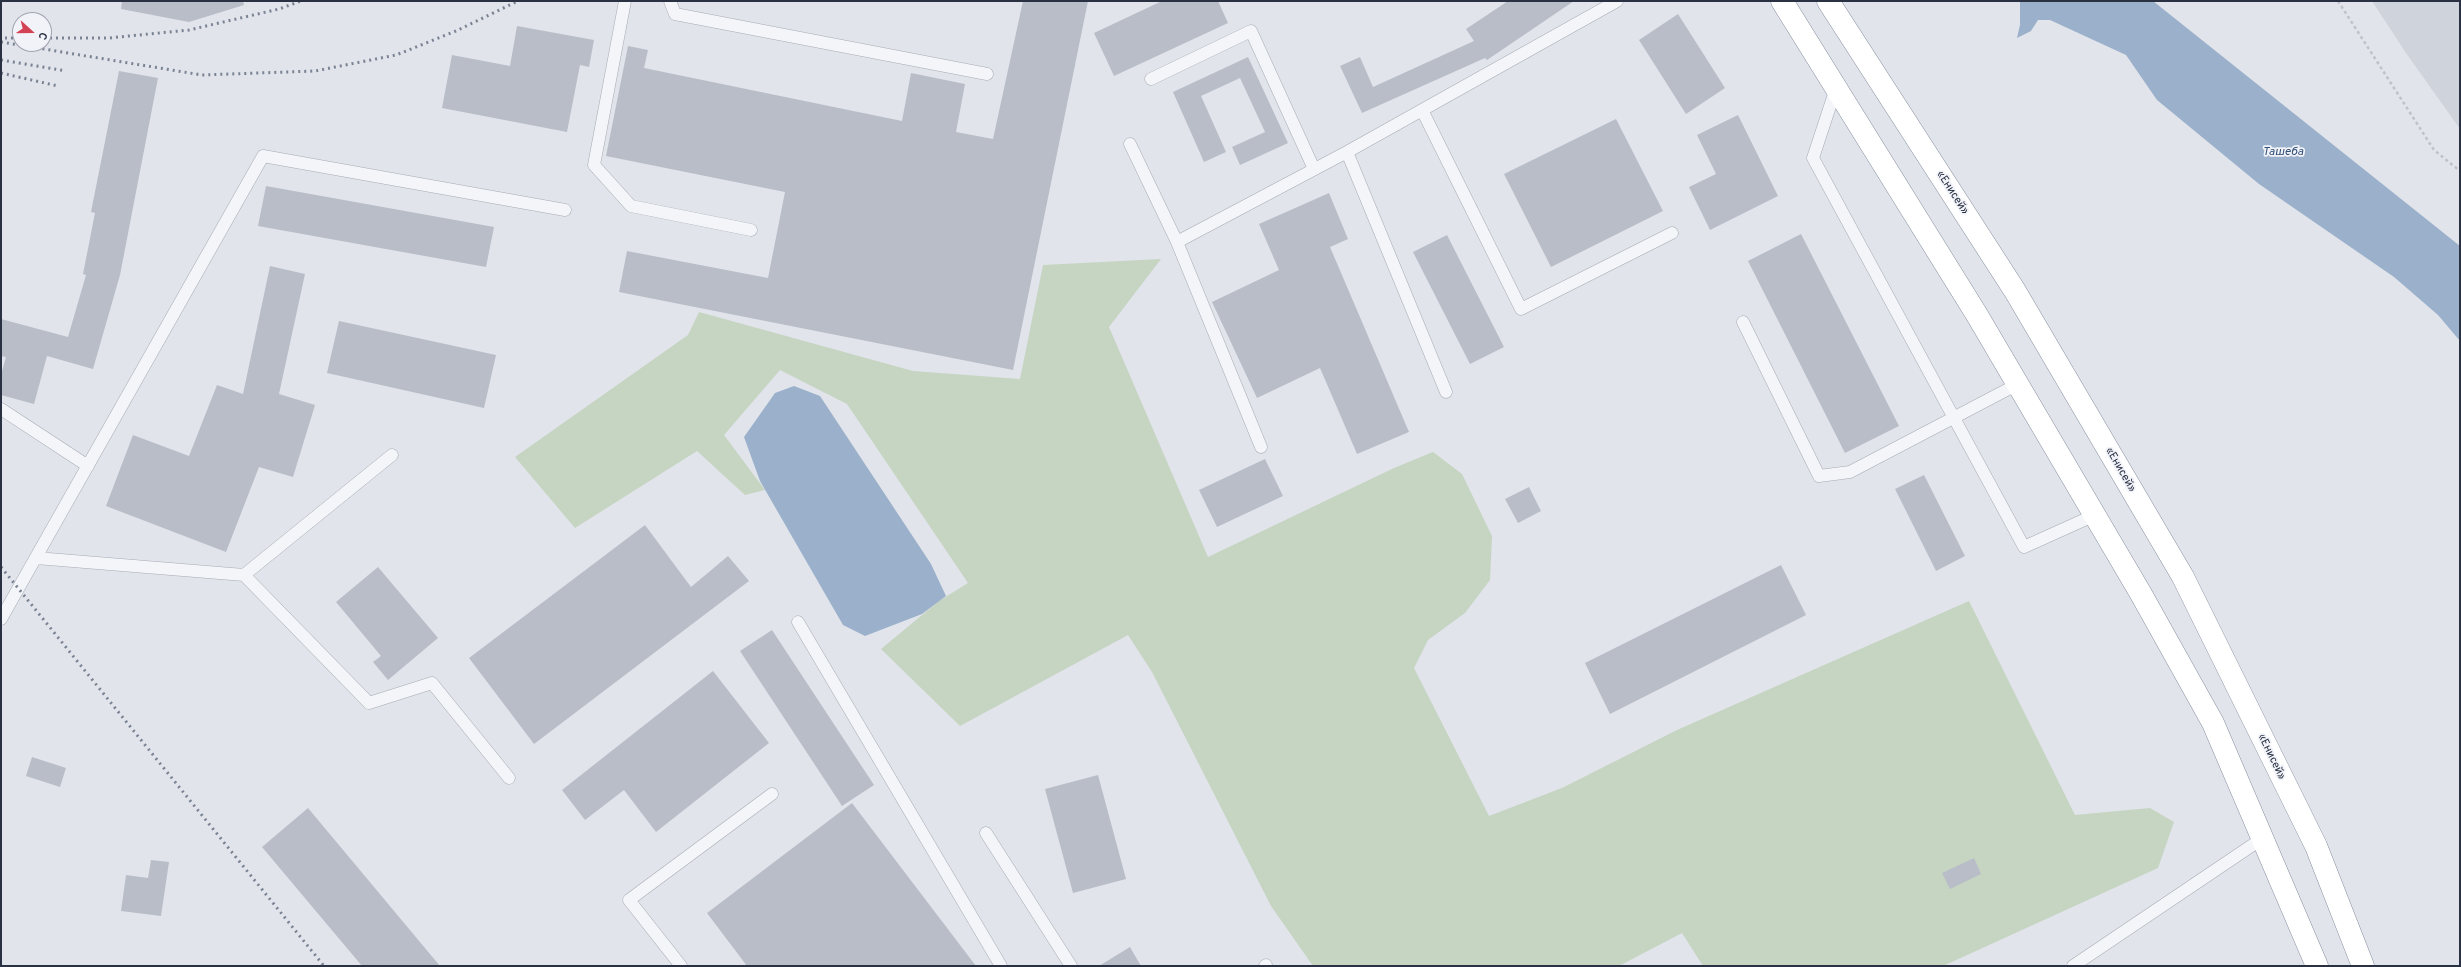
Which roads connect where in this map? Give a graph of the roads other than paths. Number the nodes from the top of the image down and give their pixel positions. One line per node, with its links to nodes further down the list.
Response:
1 (626, 1): 14 (lane)
2 (670, 1): 6 (lane)
3 (1617, 1): 9 (lane)
4 (1782, 1): 8 (highway)
5 (1828, 1): 39 (highway, «Енисей»)
6 (987, 74)
7 (1151, 79): 12 (lane)
8 (1836, 88): 18 (highway); 21 (lane)
9 (1422, 110): 11 (lane); 15 (lane)
10 (1130, 144): 16 (lane)
11 (1347, 152): 12 (lane); 19 (lane)
12 (1314, 169): 16 (lane)
13 (565, 210): 24 (lane)
14 (751, 230)
15 (1672, 233)
16 (1177, 242): 22 (lane)
17 (1743, 322): 21 (lane)
18 (2018, 384): 21 (lane); 25 (highway)
19 (1446, 392)
20 (1, 409): 24 (lane)
21 (1954, 417): 25 (lane)
22 (1261, 447)
23 (392, 456): 27 (lane)
24 (88, 466): 26 (lane)
25 (2094, 515): 33 (highway)
26 (36, 558): 27 (lane); 28 (lane)
27 (244, 576): 30 (lane)
28 (1, 619)
29 (798, 622): 35 (lane)
30 (509, 778)
31 (772, 794): 34 (lane)
32 (986, 833): 36 (lane)
33 (2264, 838): 37 (lane); 38 (highway)
34 (681, 966)
35 (1001, 966)
36 (1071, 966)
37 (2073, 966)
38 (2317, 966)
39 (2364, 966)

